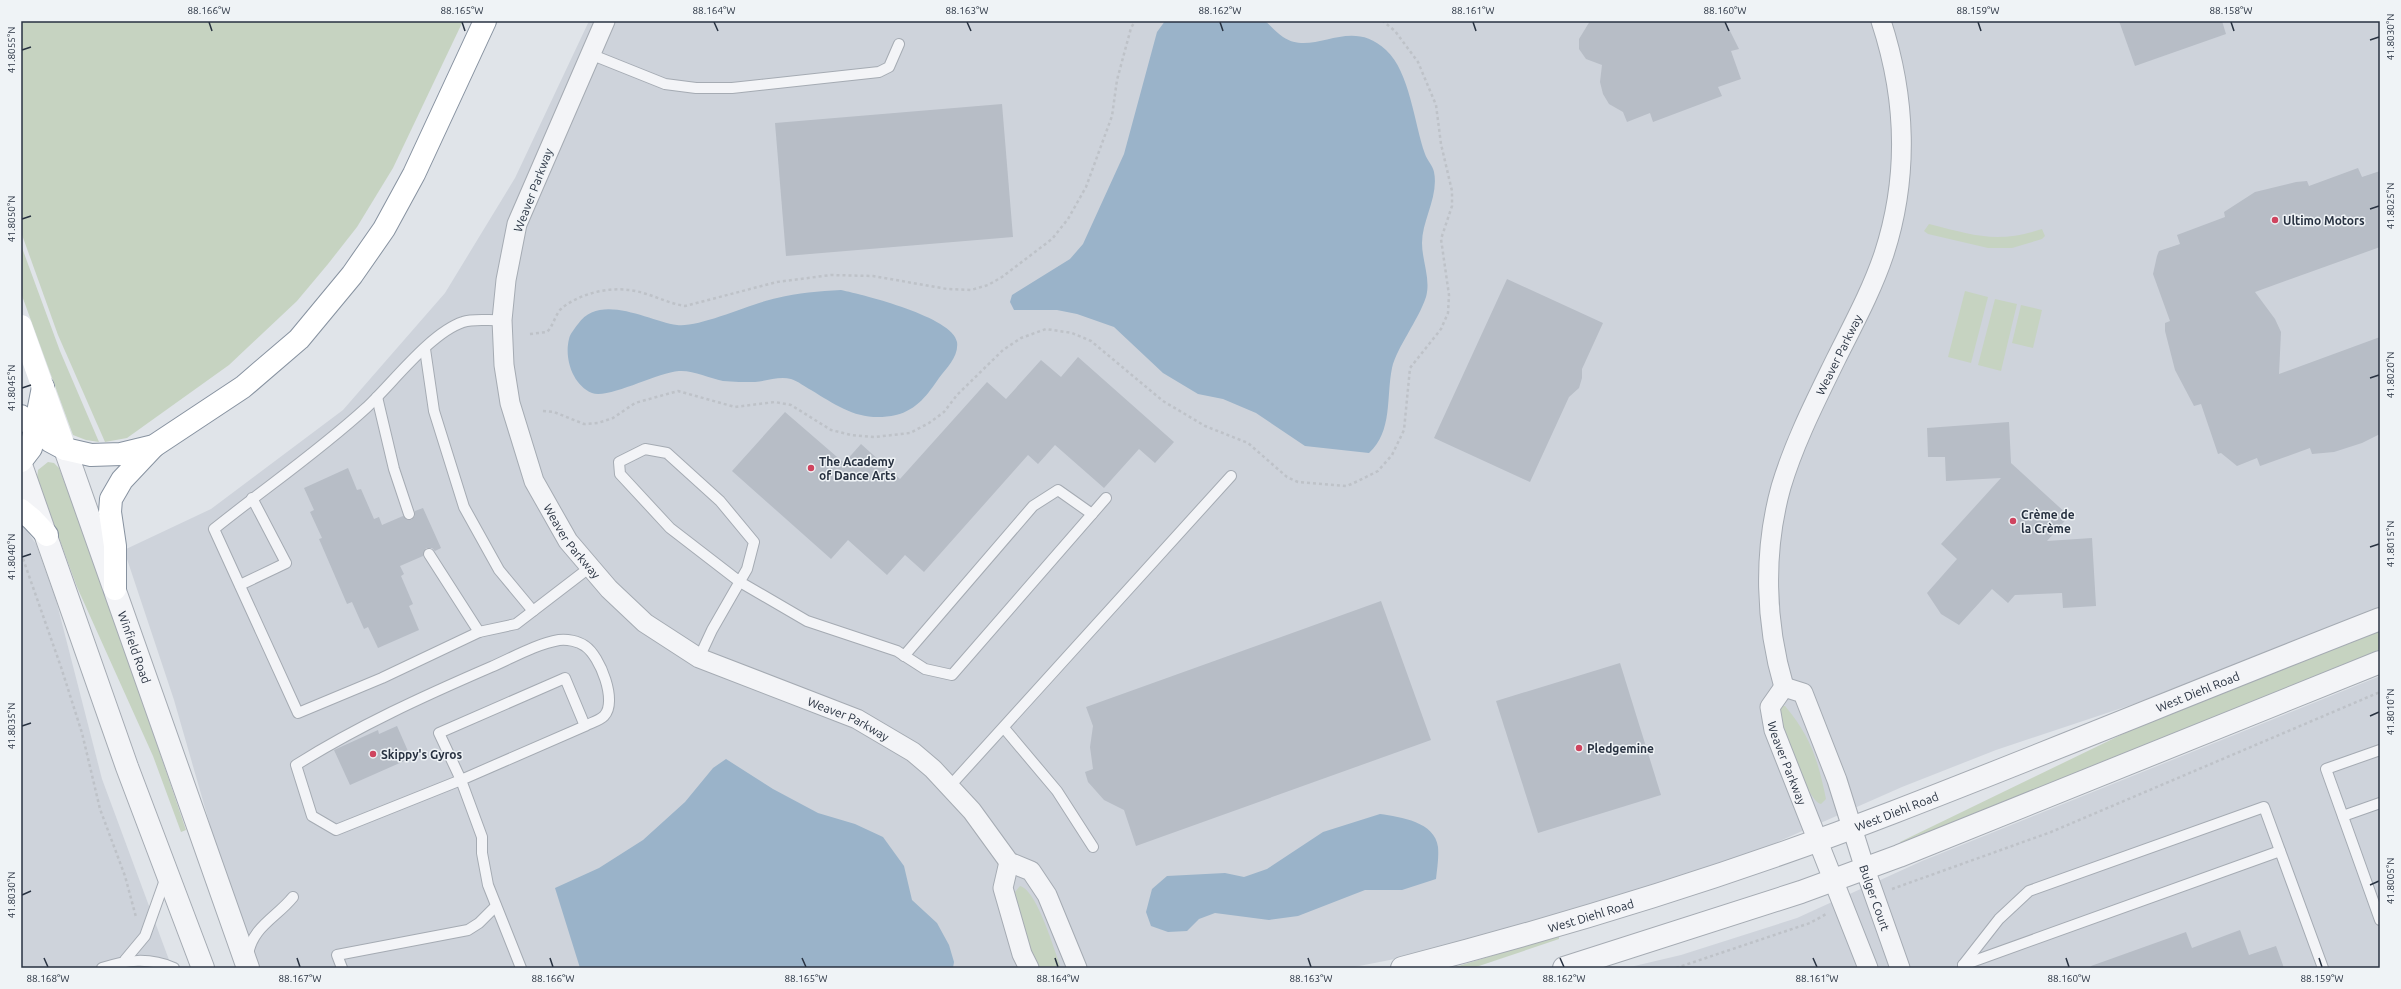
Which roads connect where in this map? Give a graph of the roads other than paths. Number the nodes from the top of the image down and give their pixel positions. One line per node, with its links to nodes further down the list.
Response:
1 (485, 21): 12 (main road)
2 (605, 21): 5 (street, Weaver Parkway)
3 (1881, 21): 34 (street, Weaver Parkway)
4 (899, 44): 5 (lane)
5 (590, 54): 6 (street, Weaver Parkway)
6 (502, 320): 8 (lane); 24 (street, Weaver Parkway)
7 (21, 326): 9 (main road, Winfield Road)
8 (425, 349): 10 (lane); 28 (lane)
9 (43, 387): 11 (main road); 13 (main road, Winfield Road)
10 (377, 397): 17 (lane); 20 (lane)
11 (28, 423): 13 (main road); 14 (main road)
12 (154, 446): 13 (main road); 27 (main road)
13 (65, 448): 27 (street, Winfield Road)
14 (21, 461)
15 (21, 465): 22 (street)
16 (1231, 476): 36 (lane)
17 (252, 498): 26 (lane); 26 (lane)
18 (1106, 498): 21 (lane)
19 (21, 510): 22 (main road)
20 (410, 514)
21 (1092, 514): 31 (lane); 31 (lane)
22 (47, 535): 48 (street)
23 (429, 554): 30 (lane)
24 (589, 568): 28 (lane); 32 (street, Weaver Parkway)
25 (740, 582): 25 (lane); 31 (lane); 32 (lane)
26 (240, 586): 30 (lane)
27 (115, 589): 54 (street, Winfield Road)
28 (533, 611): 30 (lane)
29 (2380, 619): 42 (street, West Diehl Road)
30 (479, 632)
31 (904, 656)
32 (699, 658): 39 (street, Weaver Parkway)
33 (2380, 662): 47 (street)
34 (1784, 687): 42 (street); 43 (street, Weaver Parkway)
35 (585, 726): 38 (lane); 38 (lane); 38 (lane)
36 (1004, 728): 39 (lane); 44 (lane)
37 (2380, 750): 41 (lane)
38 (461, 780): 51 (lane)
39 (950, 786): 46 (street, Weaver Parkway)
40 (2380, 803): 41 (lane)
41 (2343, 816): 52 (lane)
42 (1851, 827): 43 (street, West Diehl Road); 47 (street, Bulger Court)
43 (1818, 840): 49 (street); 63 (street, West Diehl Road)
44 (1093, 847)
45 (2280, 851): 55 (lane); 55 (lane); 67 (lane)
46 (1009, 862): 61 (street); 62 (street)
47 (1865, 869): 49 (street); 66 (street, Bulger Court)
48 (167, 873): 53 (lane); 58 (street)
49 (1834, 881): 64 (street); 65 (street)
50 (293, 897): 54 (lane)
51 (496, 906): 59 (lane); 60 (lane)
52 (2380, 920)
53 (125, 960): 56 (lane); 57 (lane)
54 (247, 966)
55 (1963, 967)
56 (102, 968)
57 (174, 968)
58 (203, 968)
59 (342, 968)
60 (520, 968)
61 (1029, 968)
62 (1077, 968)
63 (1402, 968)
64 (1564, 968)
65 (1868, 968)
66 (1900, 968)
67 (2323, 968)

